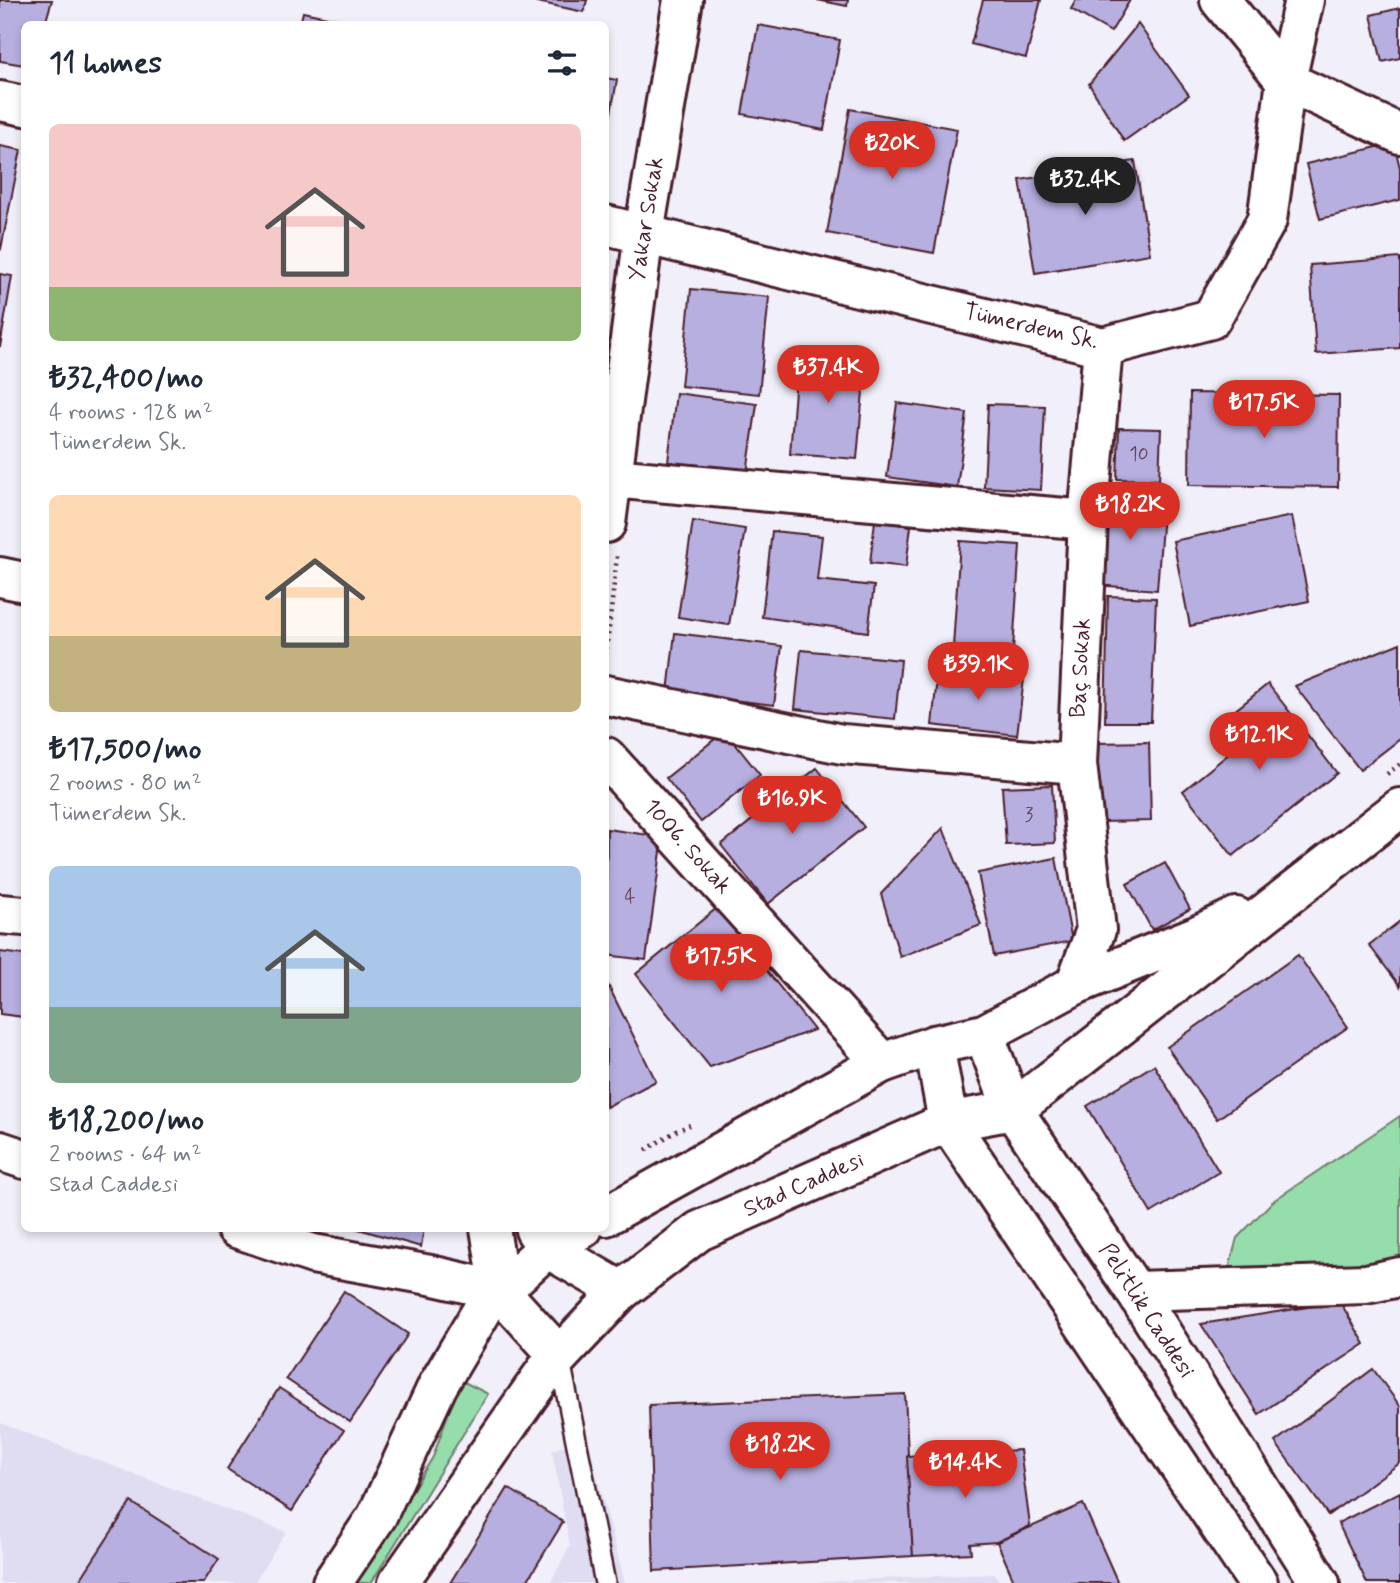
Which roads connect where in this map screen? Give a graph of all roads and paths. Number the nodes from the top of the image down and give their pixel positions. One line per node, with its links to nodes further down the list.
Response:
1 (683, 0): 9 (street, Yakar Sokak)
2 (1220, 0): 4 (street)
3 (1304, 0): 4 (street, Tümerdem Sk.)
4 (1286, 81): 7 (street); 10 (street, Tümerdem Sk.)
5 (0, 101): 6 (street)
6 (21, 105)
7 (1400, 134)
8 (609, 226): 9 (street, Tümerdem Sk.)
9 (643, 233): 10 (street, Tümerdem Sk.); 11 (street, Yakar Sokak)
10 (1103, 347): 13 (street, Baç Sokak)
11 (611, 478): 12 (street, Yakar Sokak); 13 (street)
12 (609, 496)
13 (1088, 520): 18 (street, Baç Sokak)
14 (0, 577): 15 (street)
15 (21, 581)
16 (609, 696): 18 (street)
17 (609, 760): 26 (street, 1006. Sokak)
18 (1077, 764): 23 (street, Baç Sokak)
19 (1400, 808): 20 (street, Stad Caddesi)
20 (1294, 889): 23 (street, Stad Caddesi); 27 (street, Stad Caddesi)
21 (0, 914): 22 (street)
22 (21, 916)
23 (1075, 985): 24 (street, Stad Caddesi)
24 (984, 1034): 25 (street, Stad Caddesi); 27 (street, Pelitlik Caddesi)
25 (934, 1045): 26 (street, Stad Caddesi); 28 (street)
26 (882, 1063): 31 (street, Stad Caddesi)
27 (1013, 1110): 28 (street, Stad Caddesi); 38 (street, Pelitlik Caddesi)
28 (948, 1122): 37 (street, Stad Caddesi); 44 (street)
29 (0, 1151): 30 (street)
30 (21, 1158)
31 (609, 1214)
32 (248, 1232): 39 (street)
33 (492, 1232): 39 (street)
34 (566, 1232): 35 (street)
35 (541, 1238): 37 (street); 39 (street)
36 (1400, 1277): 38 (street)
37 (621, 1291): 40 (street, Stad Caddesi)
38 (1135, 1291): 45 (street, Pelitlik Caddesi)
39 (499, 1292): 40 (street); 41 (street)
40 (559, 1356): 42 (street, Stad Caddesi); 43 (lane)
41 (332, 1583)
42 (398, 1583)
43 (605, 1583)
44 (1258, 1583)
45 (1320, 1583)

